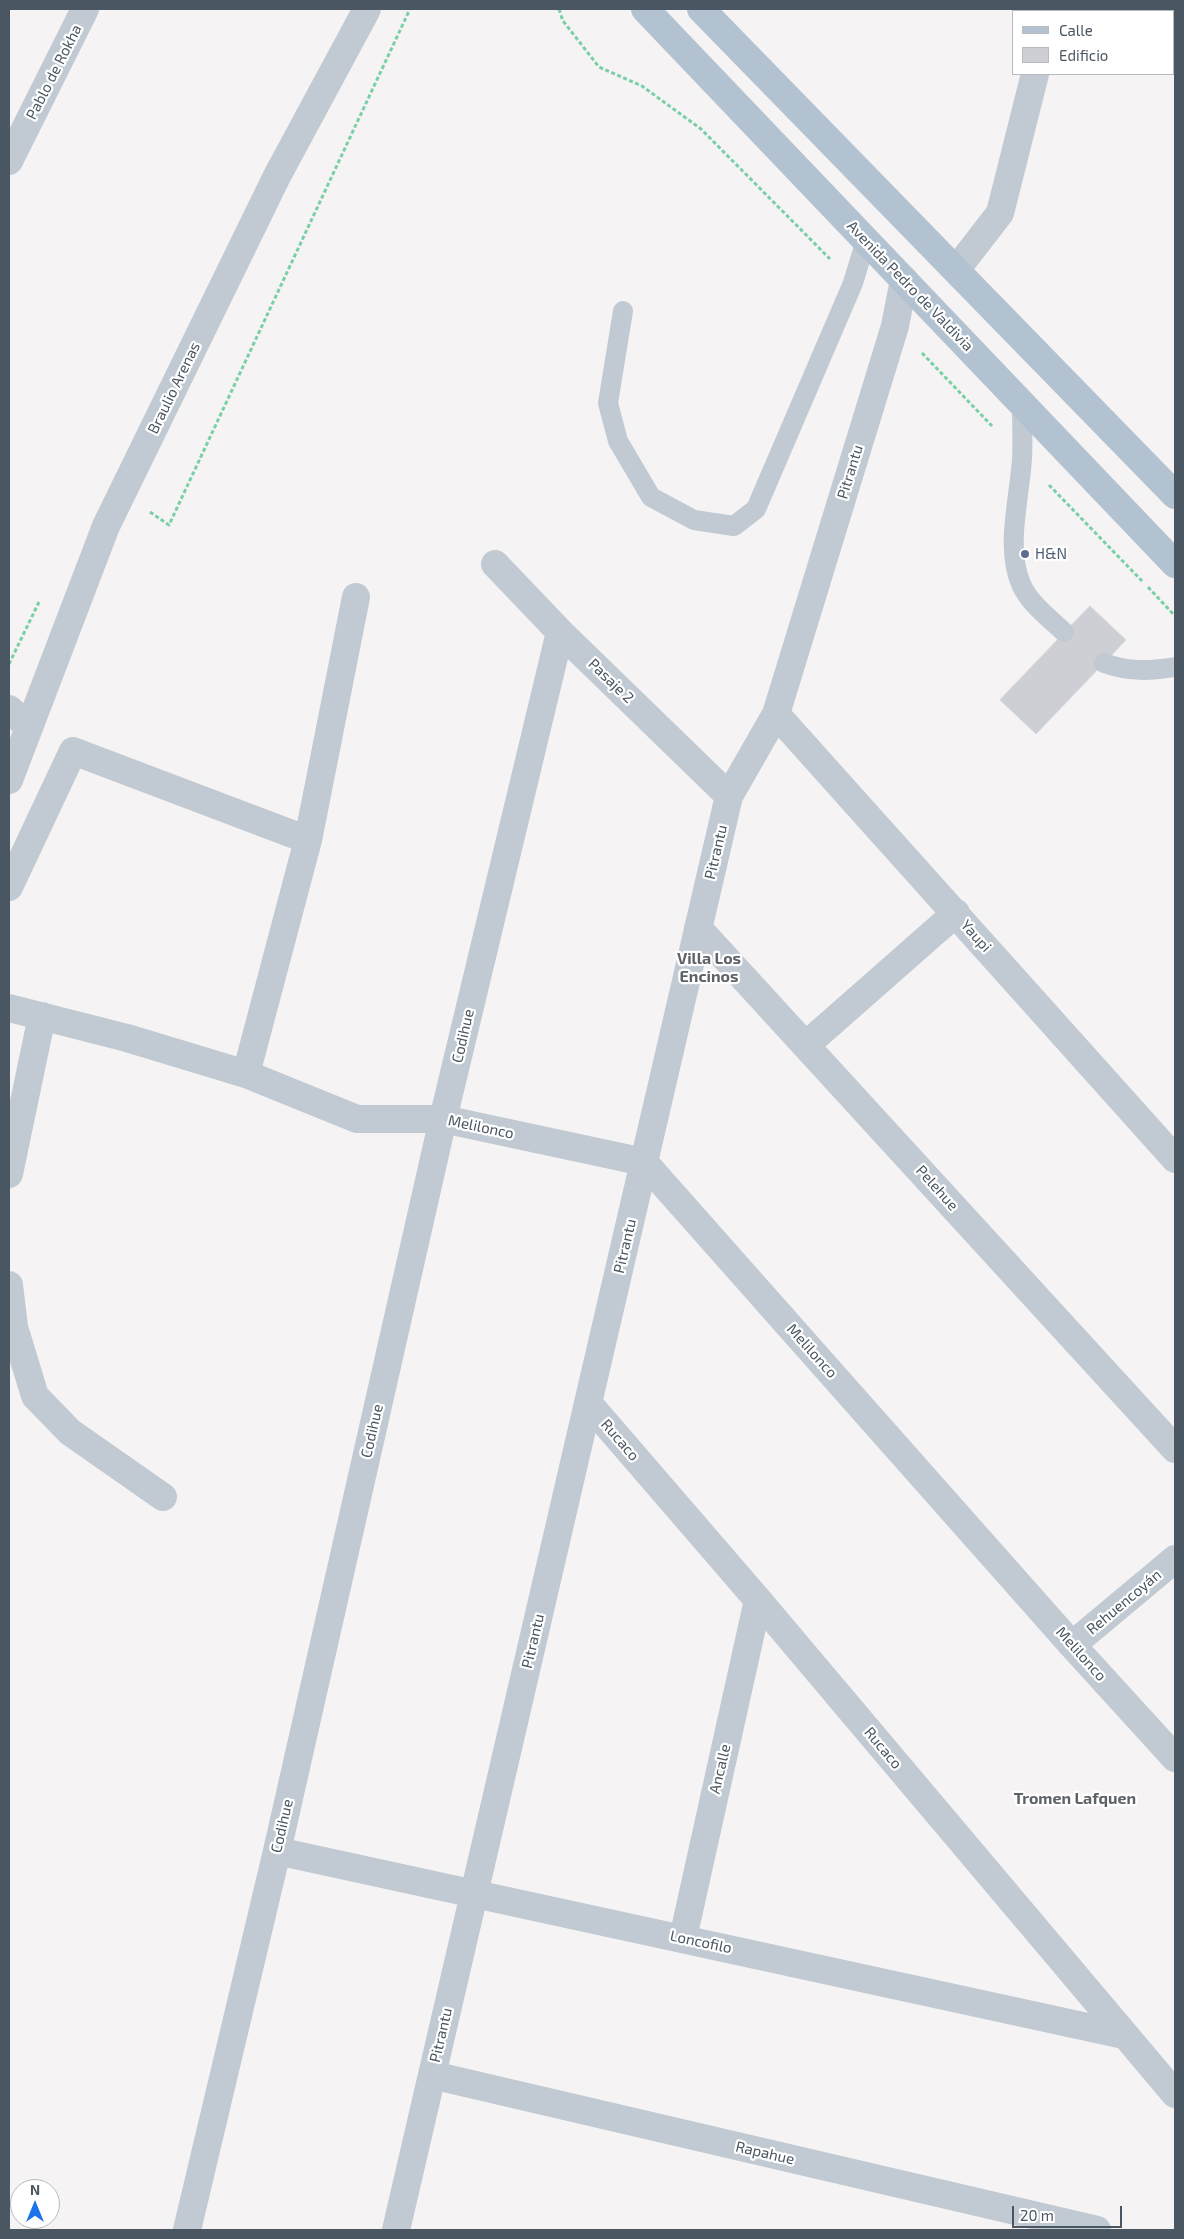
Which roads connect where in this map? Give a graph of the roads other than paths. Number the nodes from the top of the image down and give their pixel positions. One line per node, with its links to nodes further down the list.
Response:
1 (85, 9): 6 (street, Pablo de Rokha)
2 (367, 9): 22 (street, Braulio Arenas)
3 (645, 9): 7 (main road, Avenida Pedro de Valdivia)
4 (700, 9): 8 (main road)
5 (1035, 75): 8 (street)
6 (9, 161)
7 (866, 240): 9 (main road, Avenida Pedro de Valdivia); 10 (lane)
8 (956, 270): 12 (main road)
9 (904, 280): 11 (main road, Avenida Pedro de Valdivia); 21 (street, Pitrantu)
10 (623, 311)
11 (1022, 404): 14 (main road, Avenida Pedro de Valdivia); 17 (lane)
12 (1175, 495)
13 (495, 564): 16 (street, Pasaje 2)
14 (1175, 564)
15 (356, 597): 25 (street)
16 (560, 632): 24 (street, Pasaje 2); 33 (street, Codihue)
17 (1064, 632)
18 (1104, 664): 19 (lane)
19 (1175, 667)
20 (9, 710): 22 (street)
21 (776, 714): 24 (street, Pitrantu); 27 (street, Yaupi)
22 (29, 728): 23 (street, Braulio Arenas)
23 (9, 780)
24 (729, 796): 28 (street, Pitrantu)
25 (308, 840): 26 (street); 32 (street)
26 (9, 887)
27 (956, 913): 31 (street); 34 (street, Yaupi)
28 (698, 928): 31 (street, Pelehue); 35 (street, Pitrantu)
29 (9, 1008): 30 (street)
30 (42, 1016): 32 (street); 36 (street)
31 (806, 1045): 39 (street, Pelehue)
32 (246, 1074): 33 (street, Melilonco)
33 (443, 1119): 35 (street, Melilonco); 45 (street, Codihue)
34 (1175, 1159)
35 (644, 1162): 38 (street, Pitrantu); 43 (street, Melilonco)
36 (9, 1174)
37 (9, 1285): 40 (street)
38 (588, 1403): 42 (street, Rucaco); 46 (street, Pitrantu)
39 (1175, 1449)
40 (163, 1497)
41 (1175, 1560): 43 (street, Rehuencoyán)
42 (758, 1600): 47 (street, Ancalle); 48 (street, Rucaco)
43 (1072, 1645): 44 (street, Melilonco)
44 (1175, 1758)
45 (277, 1851): 46 (street, Loncofilo); 51 (street, Codihue)
46 (474, 1893): 47 (street, Loncofilo); 49 (street, Pitrantu)
47 (682, 1938): 48 (street, Loncofilo)
48 (1124, 2035): 50 (street, Rucaco)
49 (432, 2075): 52 (street, Pitrantu); 53 (street, Rapahue)
50 (1175, 2094)
51 (187, 2230)
52 (396, 2230)
53 (1097, 2230)

